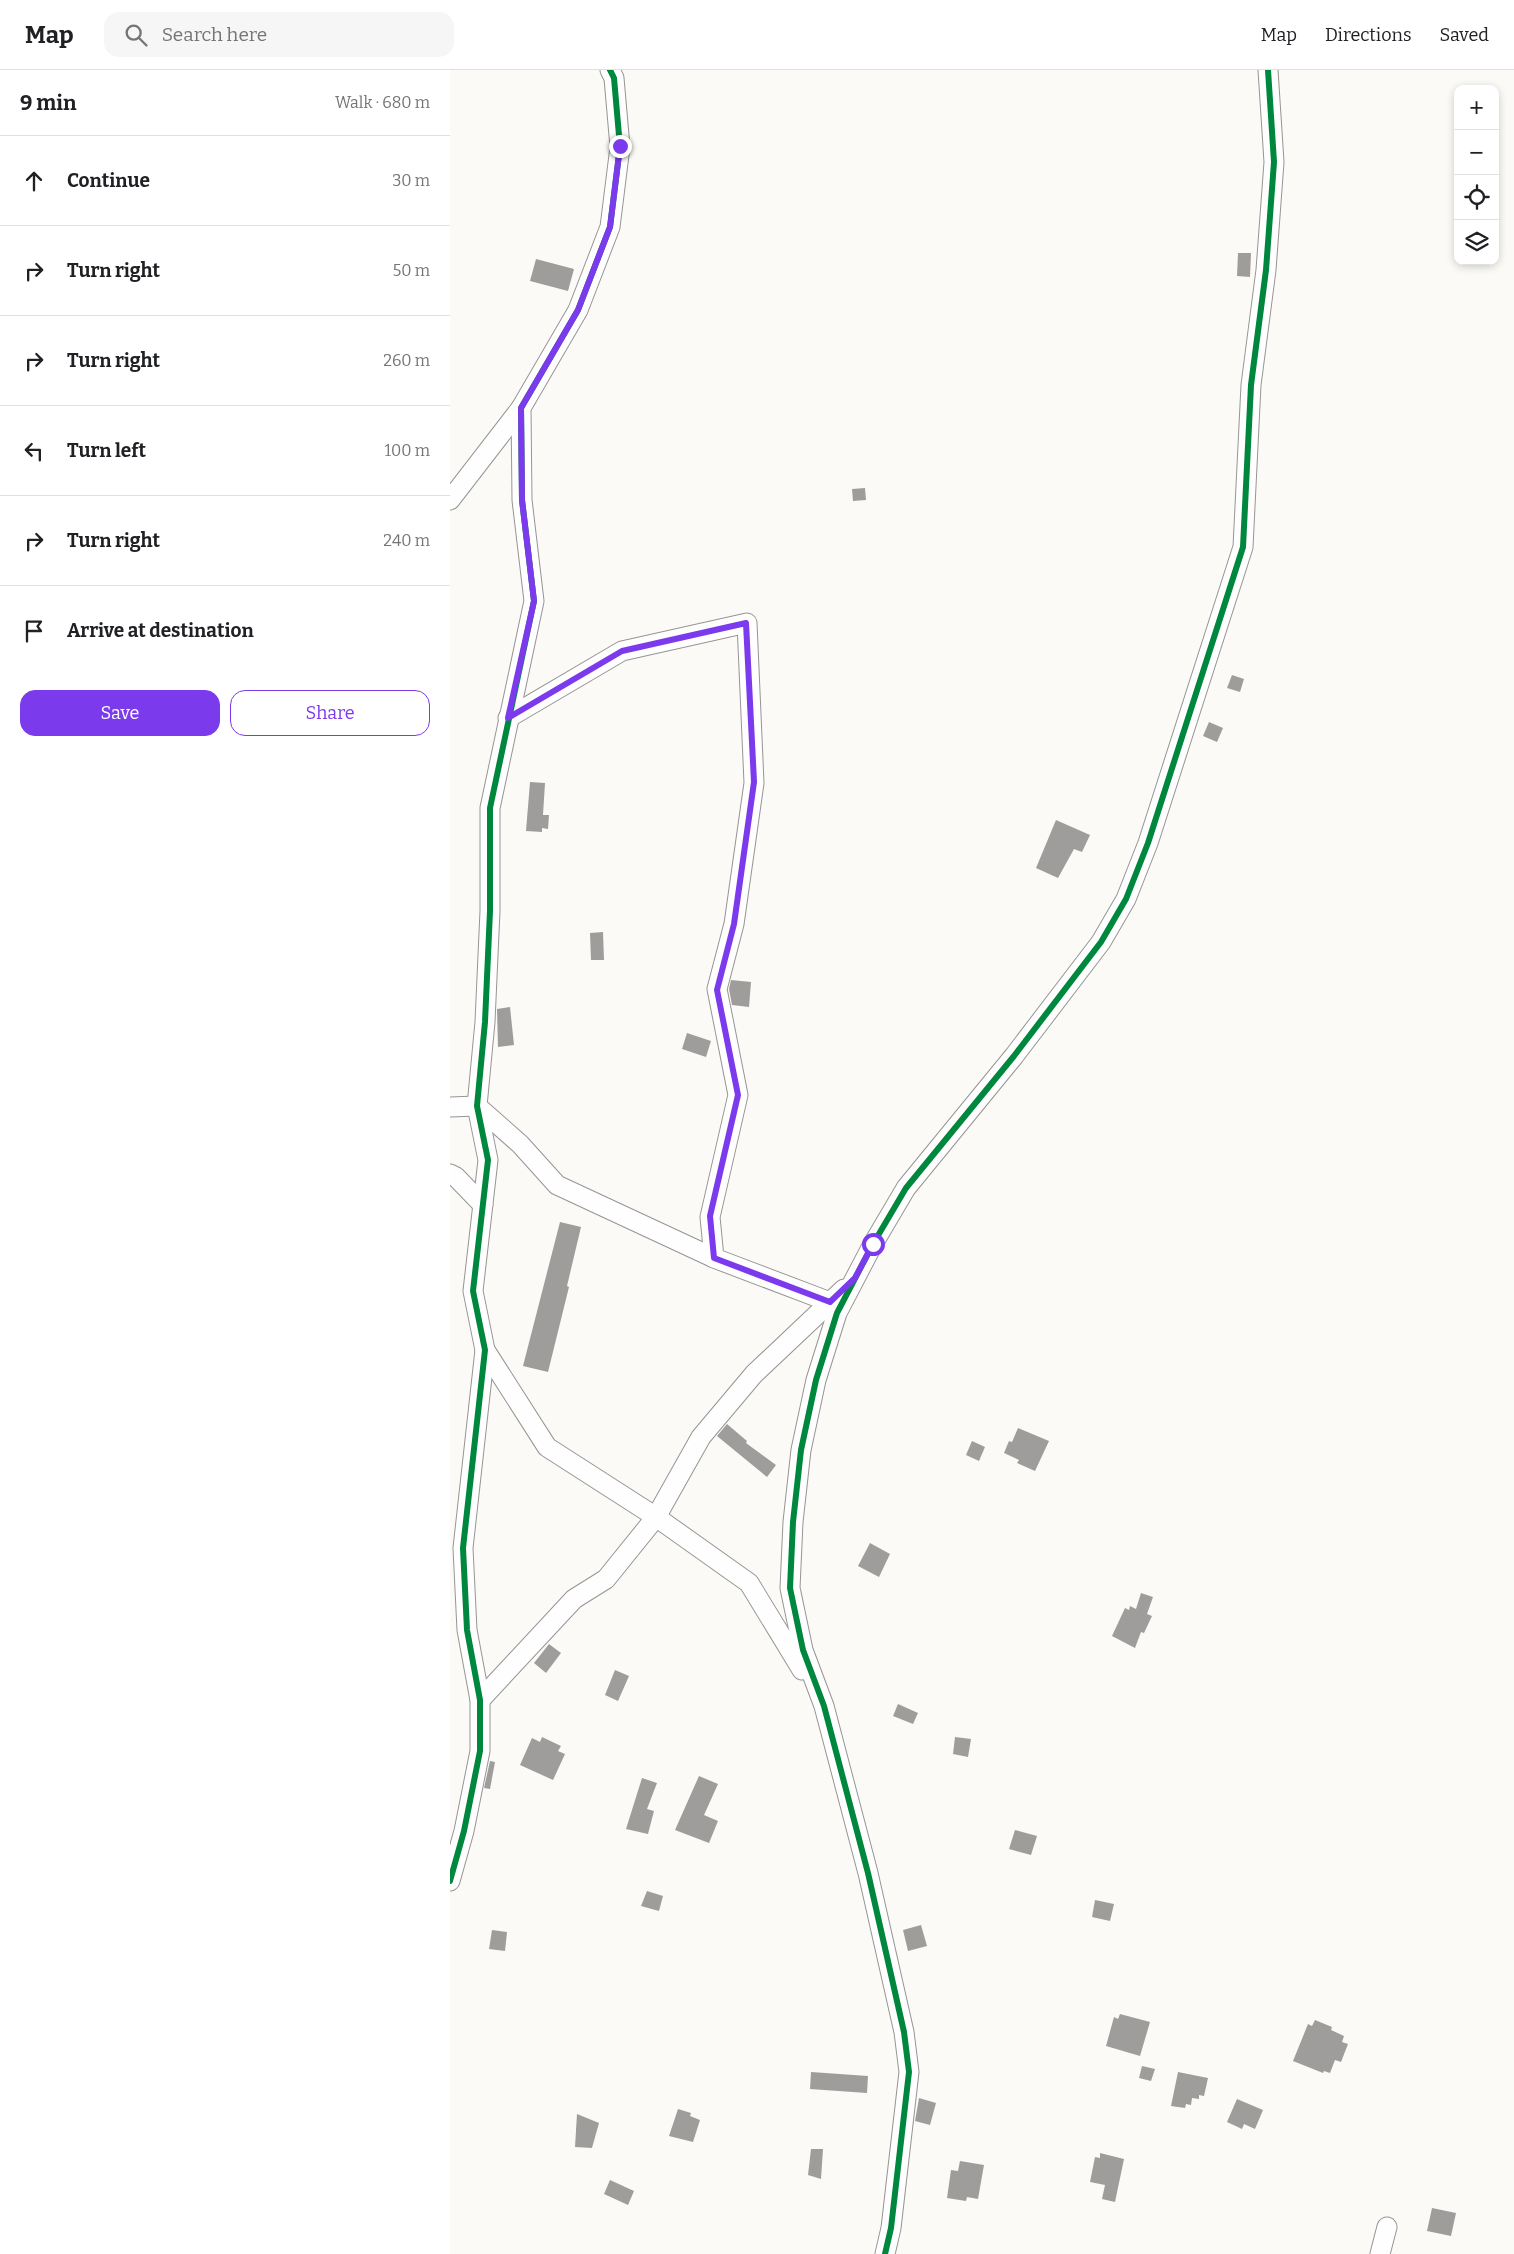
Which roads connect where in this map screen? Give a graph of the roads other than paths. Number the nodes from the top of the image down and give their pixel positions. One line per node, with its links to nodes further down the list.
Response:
1 (610, 70): 3 (street)
2 (1268, 70): 11 (street)
3 (521, 408): 4 (street); 5 (street)
4 (450, 500)
5 (508, 718): 6 (street); 10 (street)
6 (476, 1106): 7 (street); 9 (street); 10 (street)
7 (450, 1107)
8 (450, 1174): 9 (street)
9 (483, 1205): 13 (street)
10 (714, 1258): 12 (street)
11 (855, 1278): 12 (street); 16 (street)
12 (830, 1302): 14 (street)
13 (485, 1350): 14 (street); 15 (street)
14 (656, 1517): 15 (street); 16 (street)
15 (480, 1700): 17 (street)
16 (824, 1706): 19 (street)
17 (450, 1882)
18 (1388, 2227): 20 (street)
19 (885, 2254)
20 (1380, 2254)

